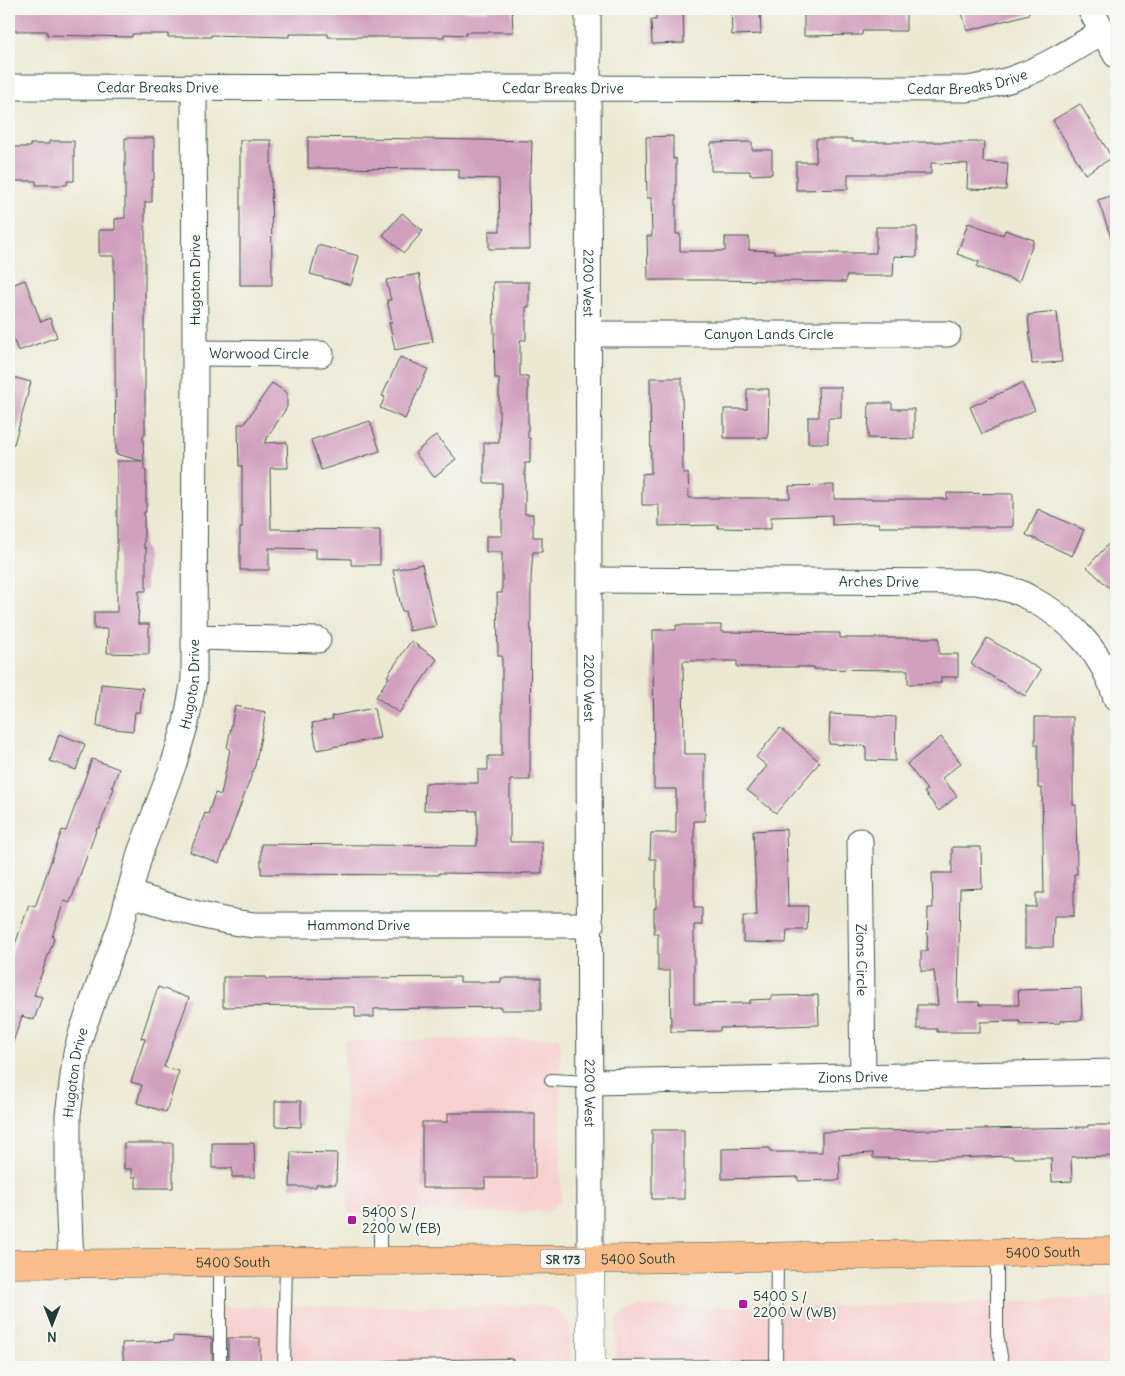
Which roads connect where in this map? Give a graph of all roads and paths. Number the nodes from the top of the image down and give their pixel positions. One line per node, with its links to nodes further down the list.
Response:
1 (588, 9): 7 (street, 2200 West)
2 (1090, 9): 3 (street)
3 (1103, 30): 4 (street); 7 (street, Cedar Breaks Drive)
4 (1116, 55)
5 (9, 87): 6 (street, Cedar Breaks Drive)
6 (194, 87): 7 (street, Cedar Breaks Drive); 10 (street, Hugoton Drive)
7 (588, 88): 8 (street, 2200 West)
8 (589, 334): 9 (street, Canyon Lands Circle); 12 (street, 2200 West)
9 (948, 334)
10 (196, 353): 11 (street, Worwood Circle); 13 (street, Hugoton Drive)
11 (321, 354)
12 (589, 580): 15 (street, Arches Drive); 18 (street, 2200 West)
13 (196, 637): 14 (street); 17 (street, Hugoton Drive)
14 (318, 640)
15 (1116, 698)
16 (860, 841): 20 (street, Zions Circle)
17 (130, 893): 18 (street, Hammond Drive); 32 (street, Hugoton Drive)
18 (591, 925): 22 (street, 2200 West)
19 (1116, 1072): 20 (street, Zions Drive)
20 (863, 1078): 22 (street, Zions Drive)
21 (551, 1080): 22 (lane)
22 (591, 1082): 27 (street, 2200 West)
23 (380, 1214): 28 (lane)
24 (1116, 1251): 25 (main road, 5400 South / SR 173)
25 (998, 1253): 26 (main road, 5400 South / SR 173); 39 (lane)
26 (777, 1256): 27 (main road, 5400 South / SR 173); 38 (lane)
27 (590, 1259): 28 (main road, 5400 South / SR 173); 37 (street, 2200 West)
28 (380, 1260): 30 (main road, 5400 South / SR 173)
29 (220, 1262): 30 (main road, 5400 South / SR 173); 32 (main road, 5400 South / SR 173); 34 (lane)
30 (286, 1262): 35 (lane)
31 (9, 1264): 32 (main road, 5400 South / SR 173)
32 (71, 1264)
33 (509, 1365): 36 (lane)
34 (220, 1367)
35 (284, 1367)
36 (389, 1367)
37 (591, 1367)
38 (598, 1367)
39 (1003, 1367)

